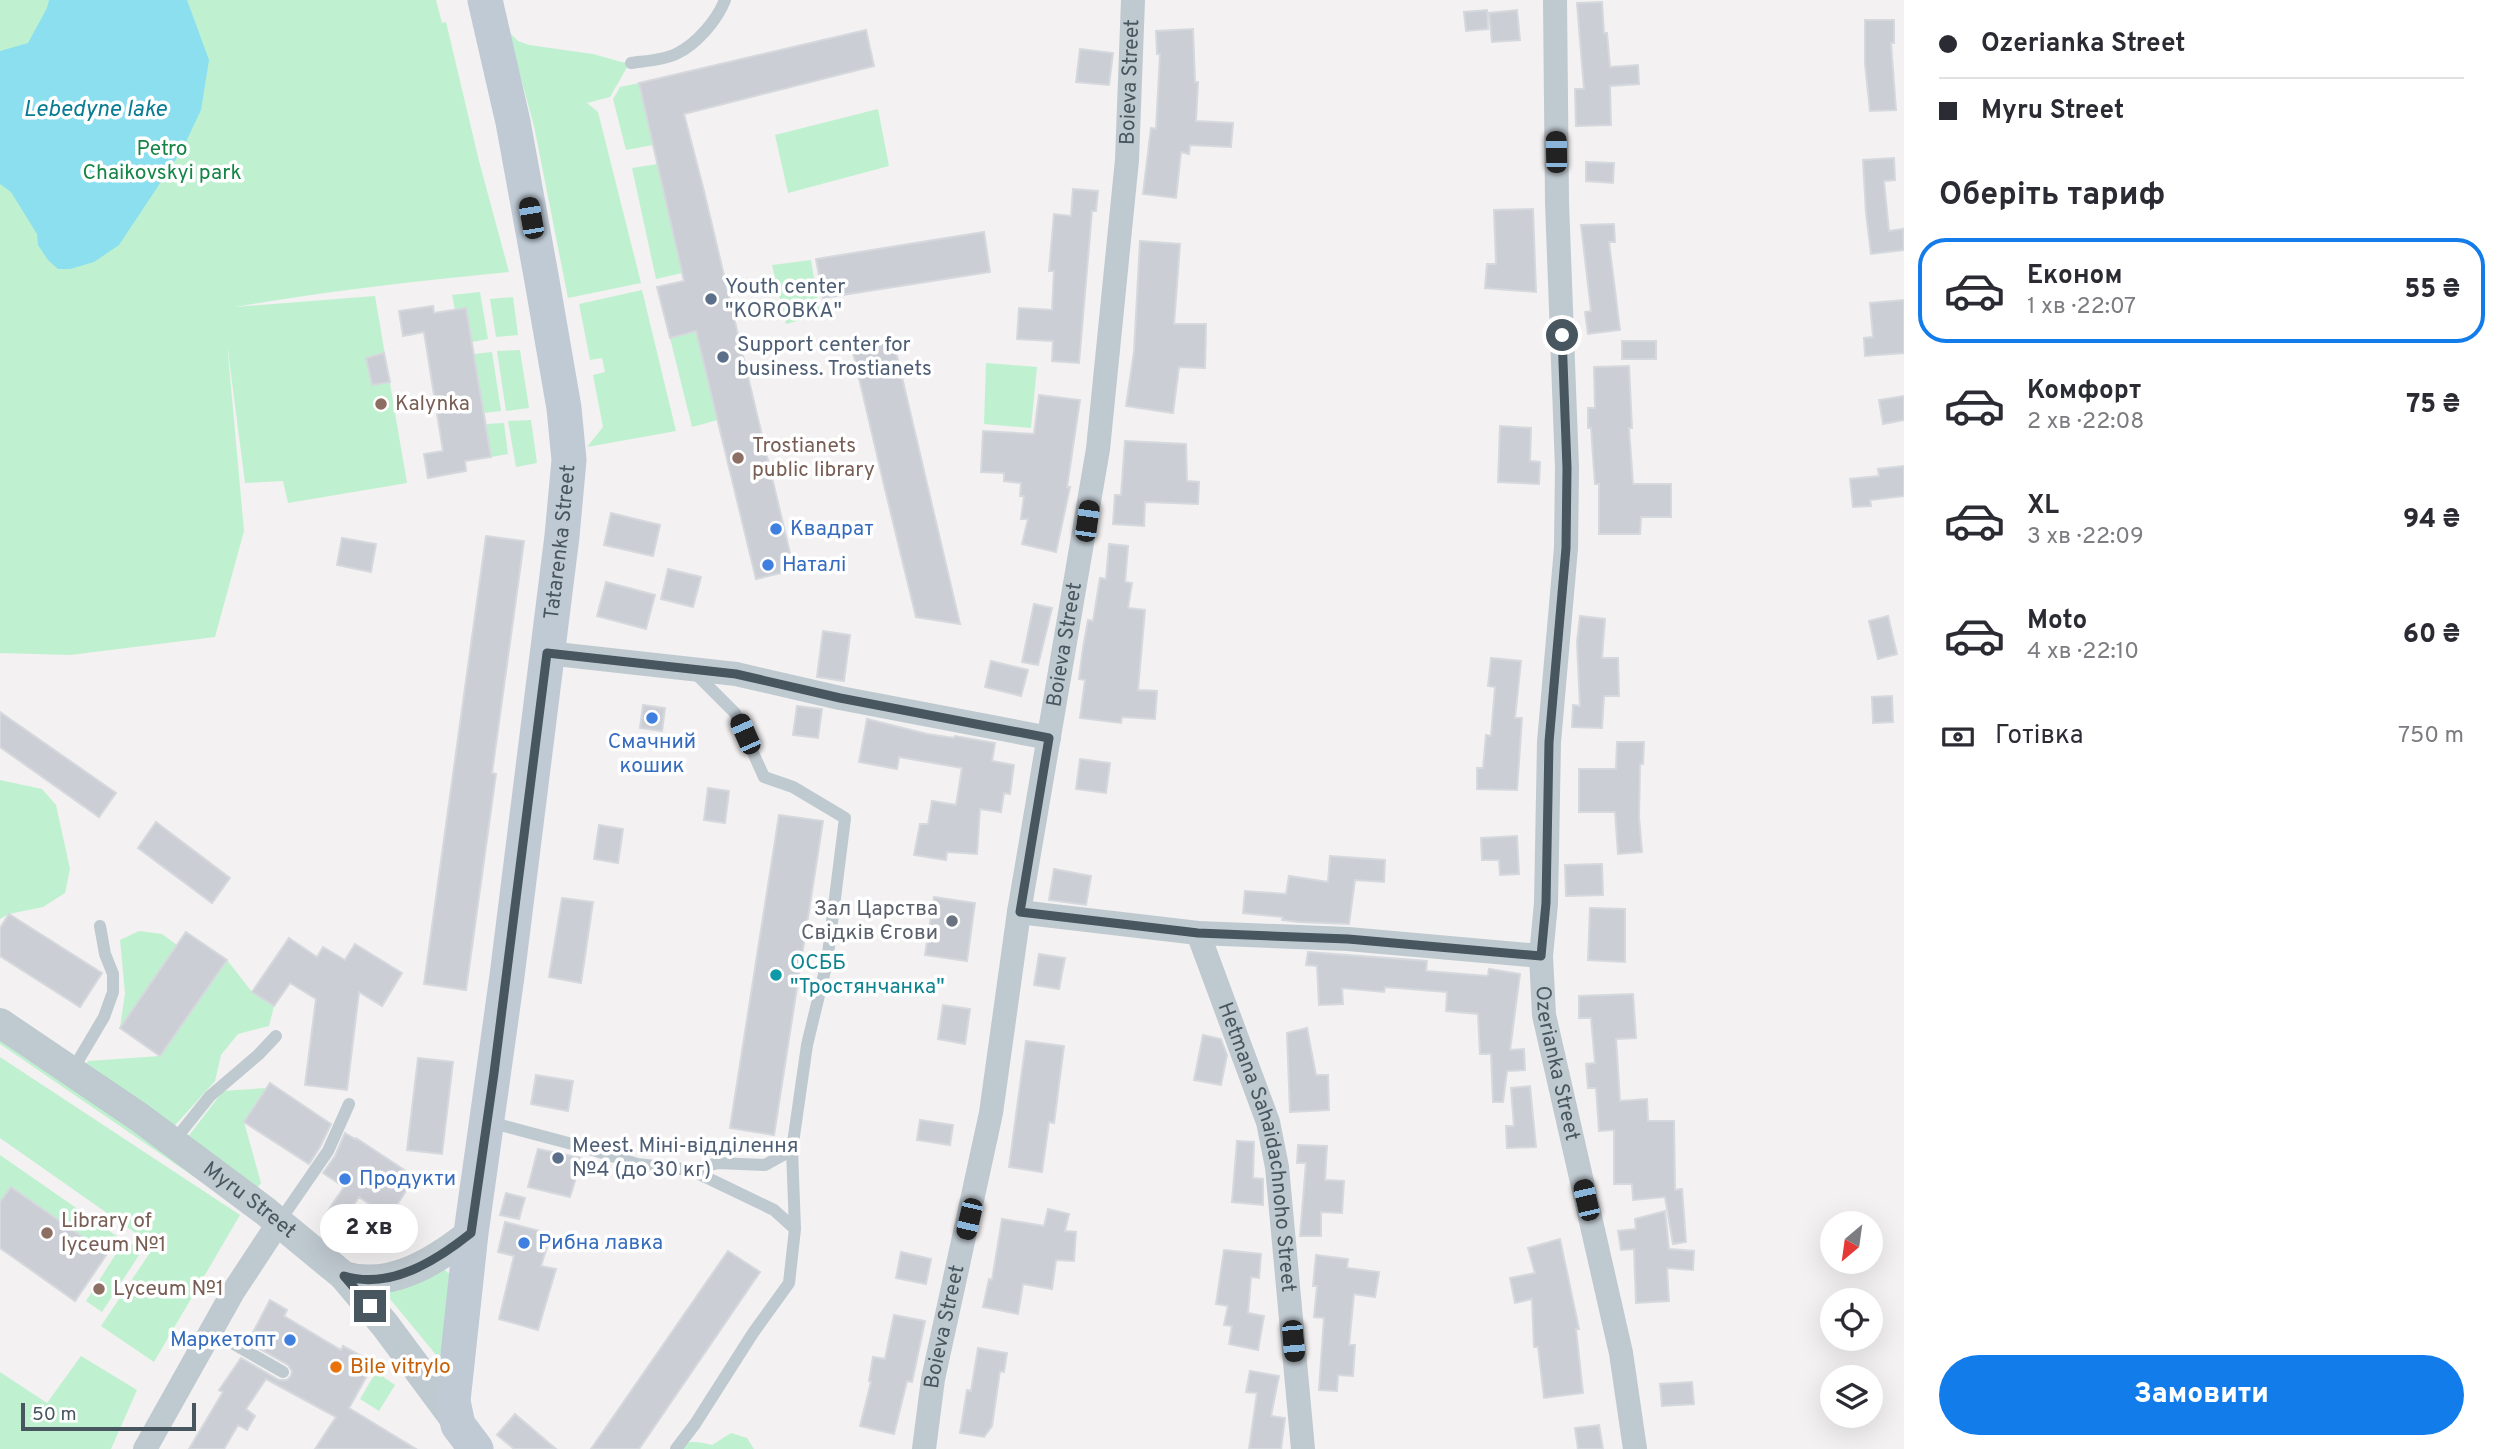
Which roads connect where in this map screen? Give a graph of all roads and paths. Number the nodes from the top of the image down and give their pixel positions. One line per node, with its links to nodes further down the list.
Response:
1 (485, 0): 6 (main road, Tatarenka Street)
2 (725, 0): 5 (lane)
3 (1133, 0): 8 (street, Boieva Street)
4 (1555, 0): 12 (street, Ozerianka Street)
5 (631, 63)
6 (547, 653): 7 (street); 17 (main road, Tatarenka Street)
7 (691, 669): 8 (street); 19 (lane)
8 (1049, 738): 9 (street, Boieva Street)
9 (1020, 912): 11 (street); 30 (street, Boieva Street)
10 (100, 926): 15 (lane)
11 (1198, 933): 12 (street); 31 (street, Hetmana Sahaidachnoho Street)
12 (1541, 956): 32 (street, Ozerianka Street)
13 (0, 1023): 15 (street, Myru Street)
14 (276, 1036): 18 (lane)
15 (72, 1072): 18 (street, Myru Street)
16 (349, 1104): 21 (lane)
17 (487, 1122): 20 (lane); 23 (main road, Tatarenka Street)
18 (172, 1142): 21 (street, Myru Street)
19 (792, 1150): 20 (lane); 22 (lane)
20 (691, 1170): 22 (lane)
21 (279, 1222): 24 (street, Myru Street); 25 (street)
22 (795, 1229): 29 (lane)
23 (471, 1233): 24 (street); 27 (main road, Tatarenka Street)
24 (344, 1276): 27 (street, Myru Street)
25 (211, 1331): 26 (lane); 28 (street)
26 (283, 1372)
27 (466, 1436)
28 (145, 1449)
29 (676, 1449)
30 (923, 1449)
31 (1303, 1449)
32 (1635, 1449)

